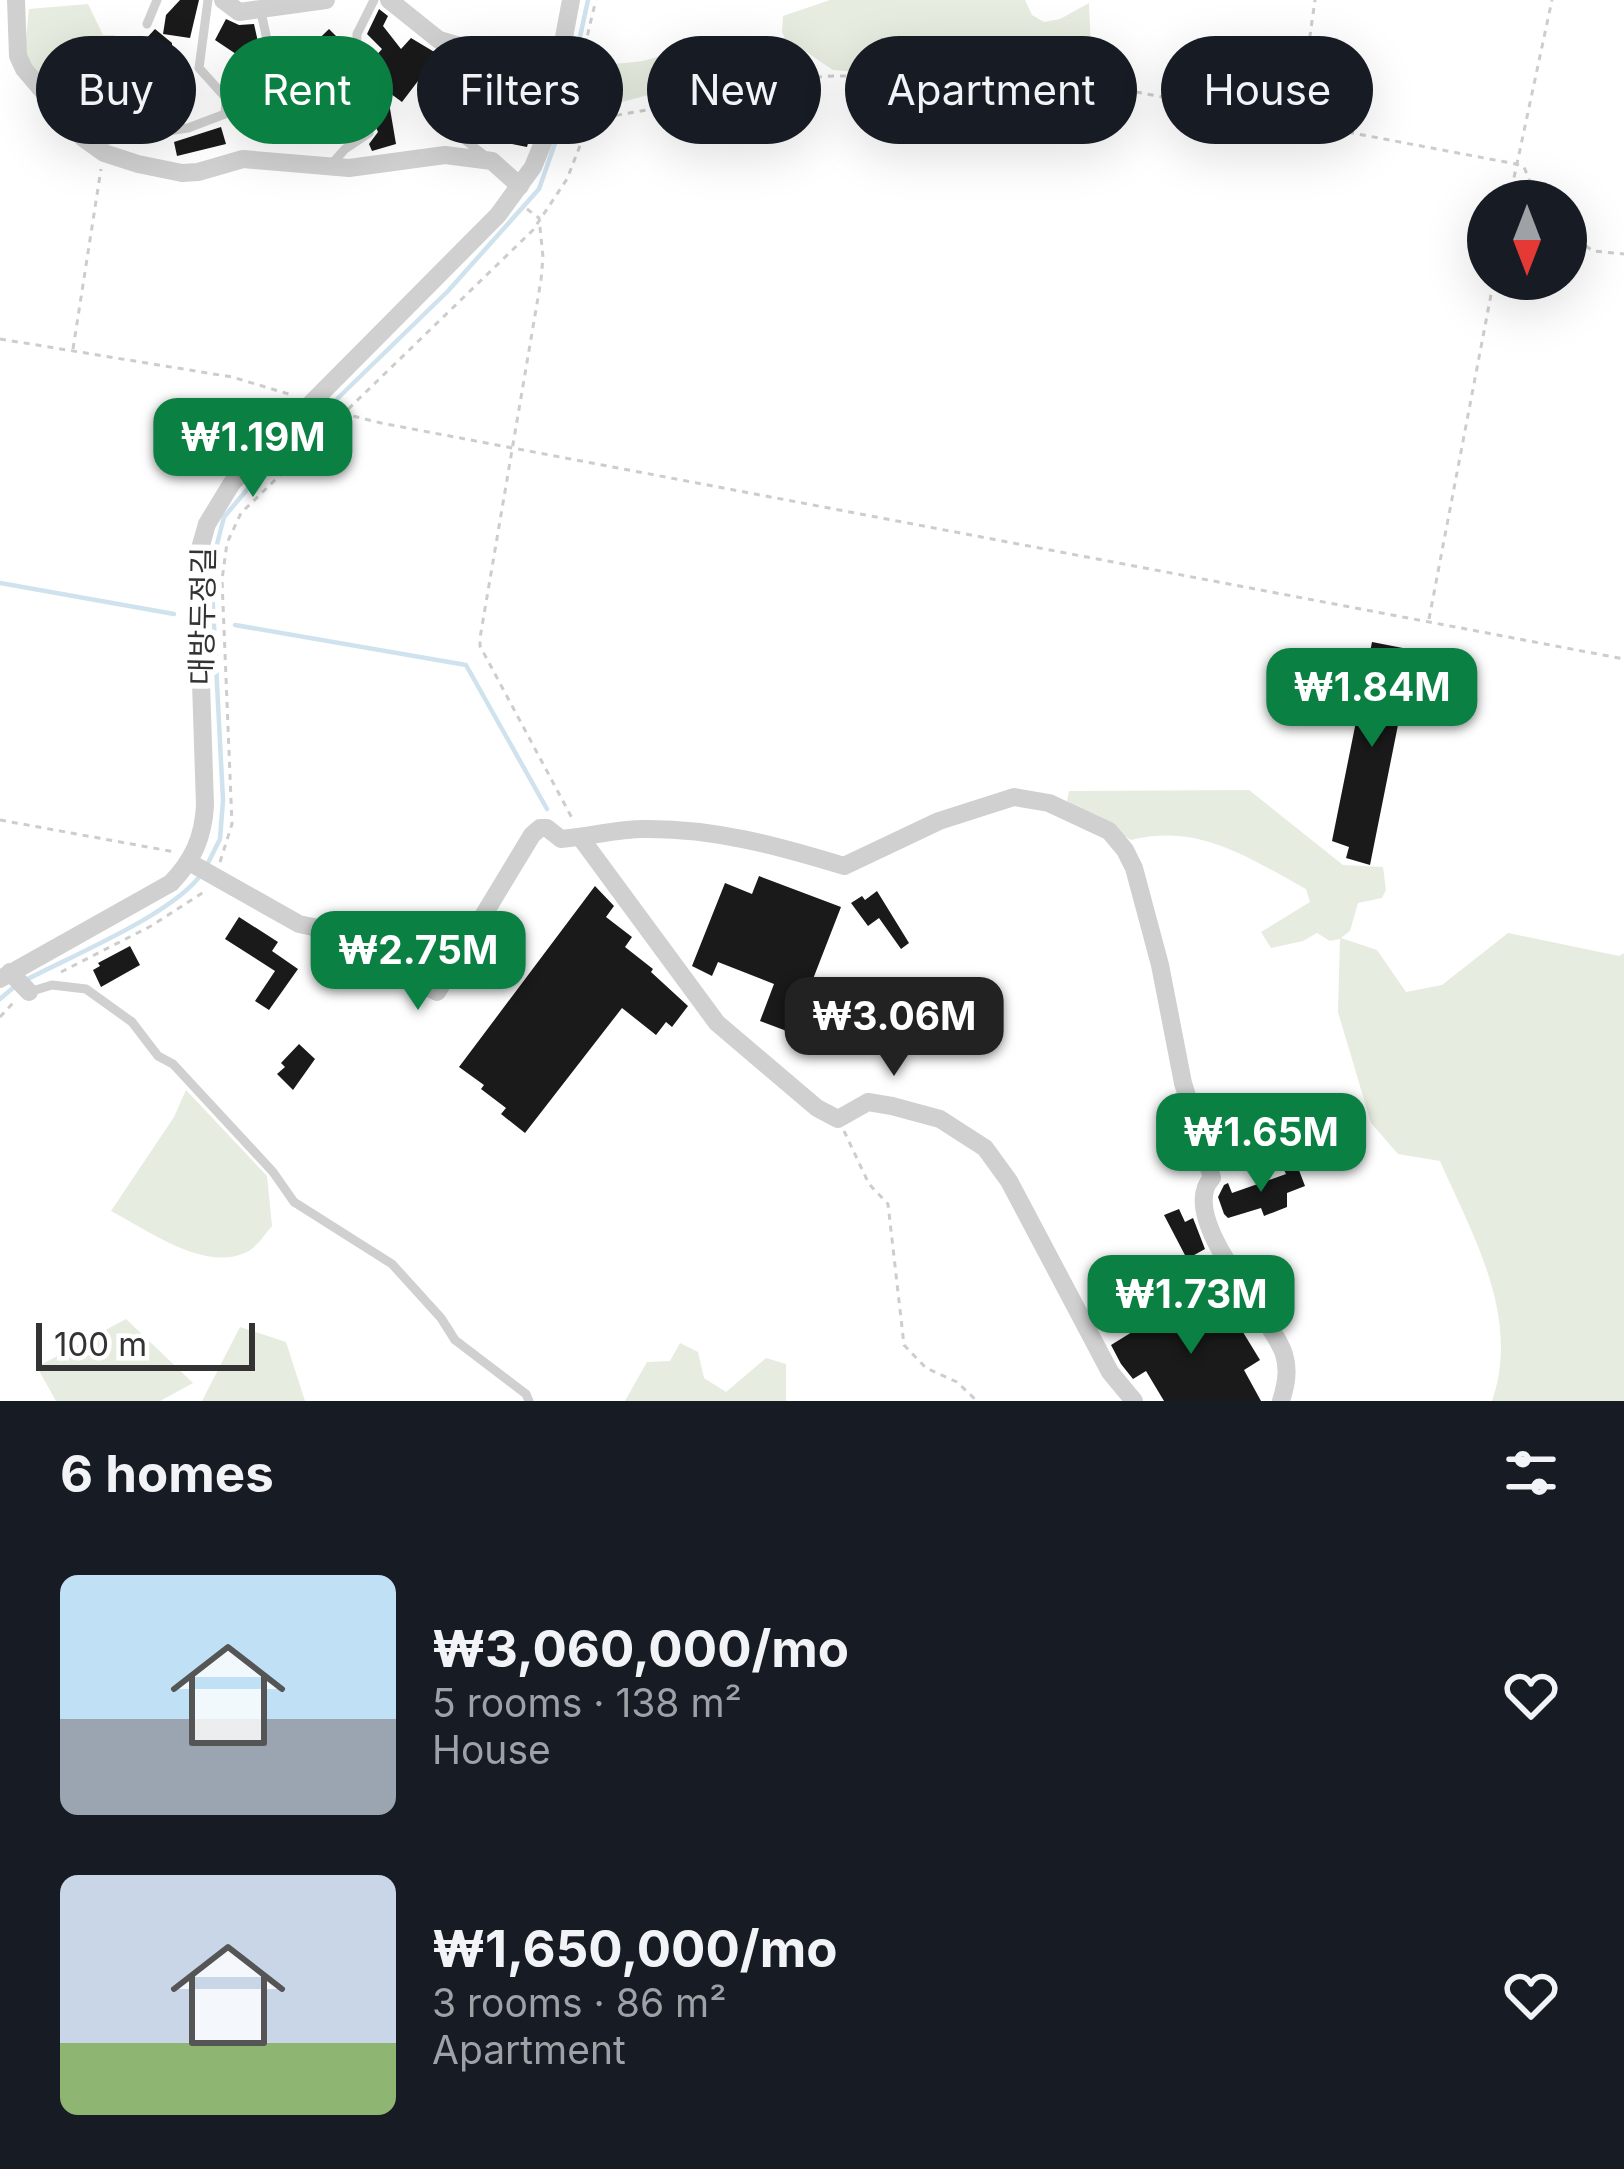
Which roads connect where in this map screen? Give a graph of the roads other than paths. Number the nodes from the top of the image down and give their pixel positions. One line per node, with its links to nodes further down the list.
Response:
1 (16, 0): 15 (street)
2 (157, 0): 10 (lane)
3 (208, 0): 19 (lane)
4 (223, 0): 9 (street)
5 (326, 0): 9 (street)
6 (374, 0): 12 (lane)
7 (389, 0): 13 (street)
8 (571, 0): 14 (street, 대방두정길)
9 (261, 12): 11 (lane)
10 (147, 24)
11 (266, 36)
12 (358, 36)
13 (434, 36)
14 (564, 36)
15 (9, 53): 19 (street)
16 (352, 144): 21 (lane)
17 (470, 144): 20 (lane)
18 (542, 144): 22 (street, 대방두정길)
19 (97, 148): 21 (street)
20 (492, 161): 21 (street); 22 (street)
21 (329, 167)
22 (520, 186): 24 (street, 대방두정길)
23 (580, 836): 24 (street); 28 (street); 29 (street)
24 (203, 870): 25 (street)
25 (8, 975): 26 (street)
26 (28, 992): 27 (lane)
27 (529, 1401)
28 (1134, 1401)
29 (1281, 1401)

